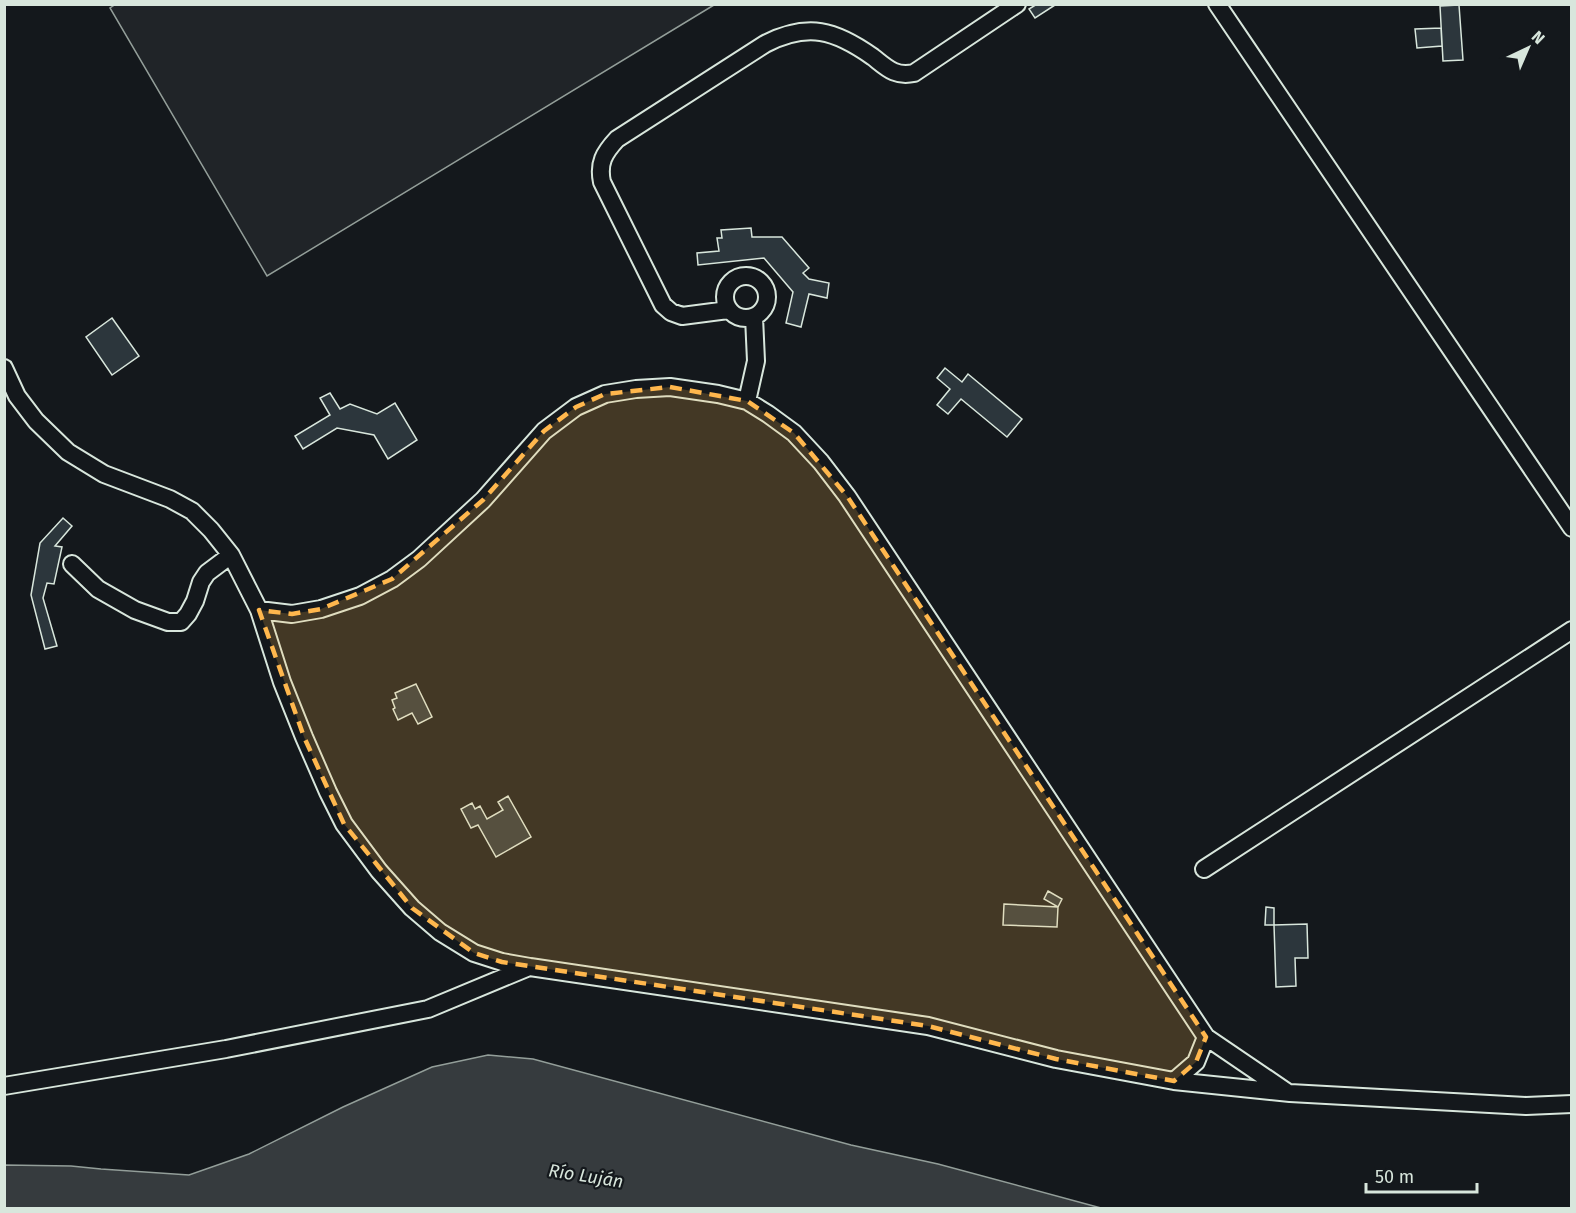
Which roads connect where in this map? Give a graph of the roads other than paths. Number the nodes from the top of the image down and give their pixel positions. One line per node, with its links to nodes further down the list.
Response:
1 (1017, 4): 3 (street)
2 (1216, 4): 7 (street)
3 (728, 310): 4 (street); 4 (street)
4 (754, 317): 6 (street)
5 (4, 368): 8 (street)
6 (747, 401): 10 (street); 14 (street)
7 (1572, 528)
8 (231, 555): 9 (street); 10 (street)
9 (72, 564)
10 (259, 610): 13 (street)
11 (1572, 630): 12 (street)
12 (1204, 869)
13 (530, 967): 15 (street); 16 (street)
14 (1206, 1037): 15 (street); 17 (street)
15 (1174, 1081): 17 (street)
16 (4, 1086)
17 (1290, 1093): 18 (street)
18 (1572, 1104)

